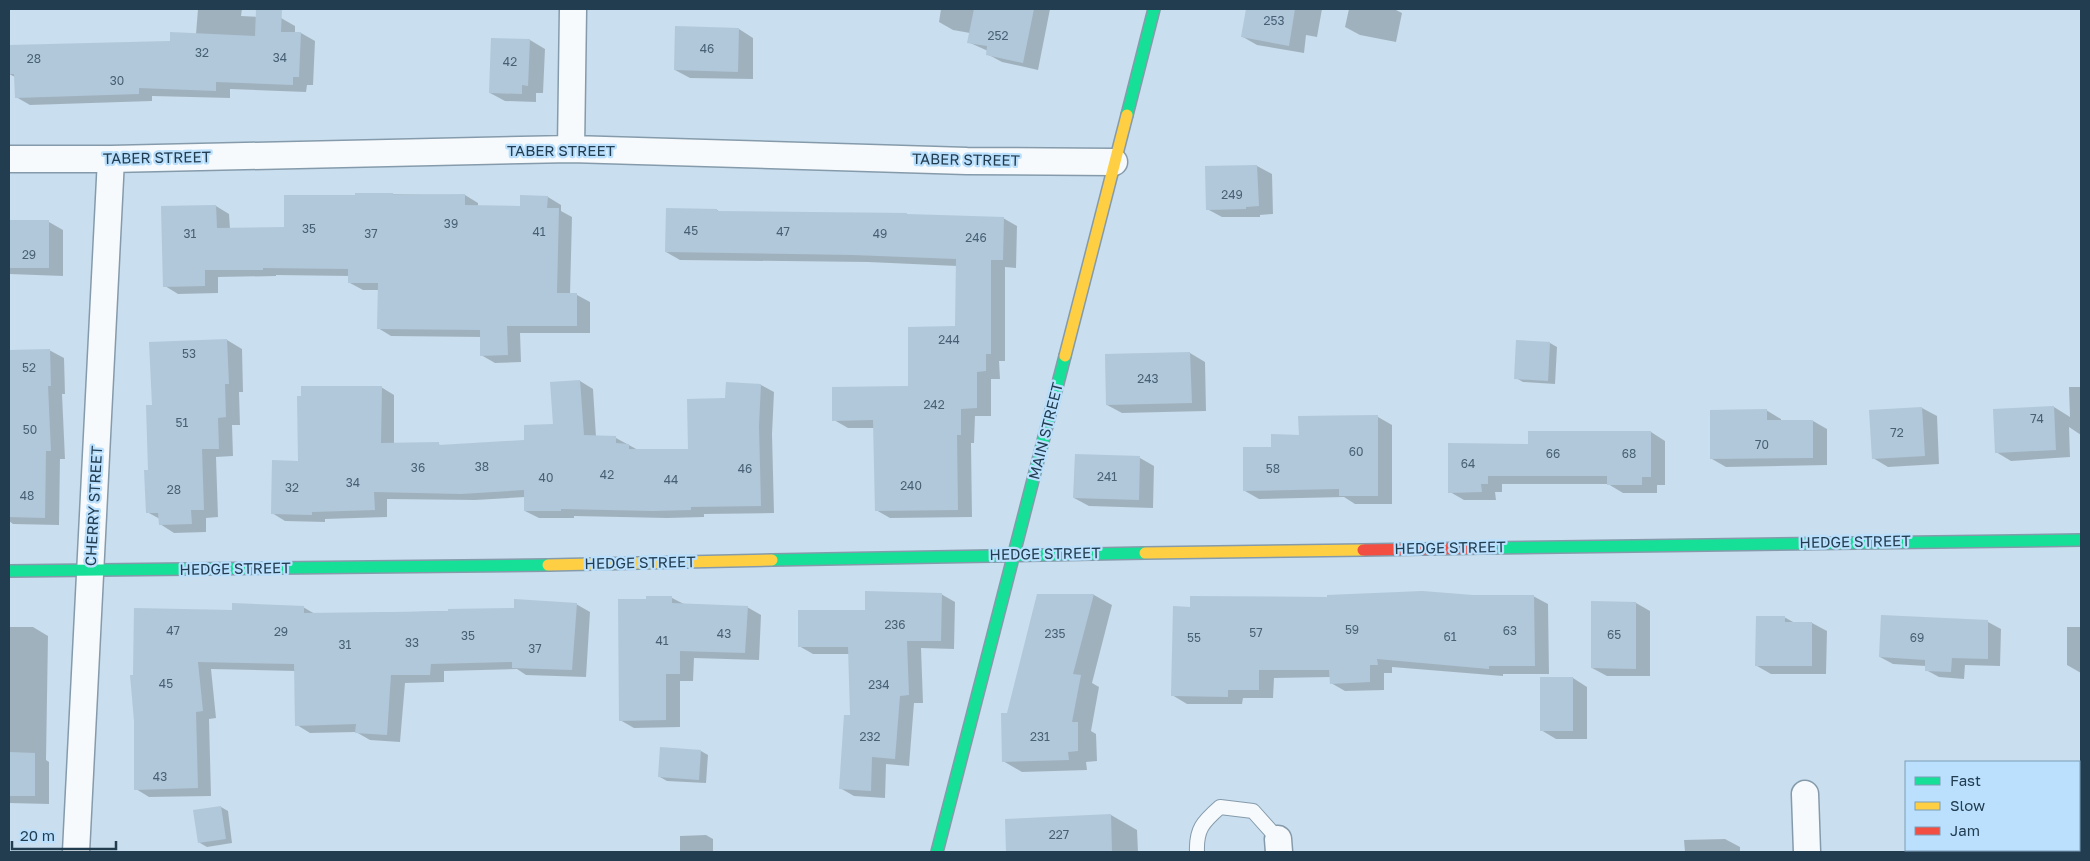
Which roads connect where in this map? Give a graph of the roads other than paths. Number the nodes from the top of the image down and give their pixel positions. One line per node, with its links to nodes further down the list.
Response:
1 (573, 9): 3 (street)
2 (1154, 9): 6 (street, MAIN STREET)
3 (570, 149): 5 (street, TABER STREET); 6 (street, TABER STREET)
4 (9, 159): 5 (street, TABER STREET)
5 (111, 159): 10 (street, CHERRY STREET)
6 (1114, 162): 8 (street, MAIN STREET)
7 (2081, 540): 8 (street, HEDGE STREET)
8 (1015, 554): 10 (street, HEDGE STREET); 14 (street, MAIN STREET)
9 (9, 571): 10 (street, HEDGE STREET)
10 (91, 571): 13 (street, CHERRY STREET)
11 (1805, 794): 16 (street)
12 (1279, 846): 15 (lane)
13 (76, 852)
14 (937, 852)
15 (1197, 852)
16 (1807, 852)

